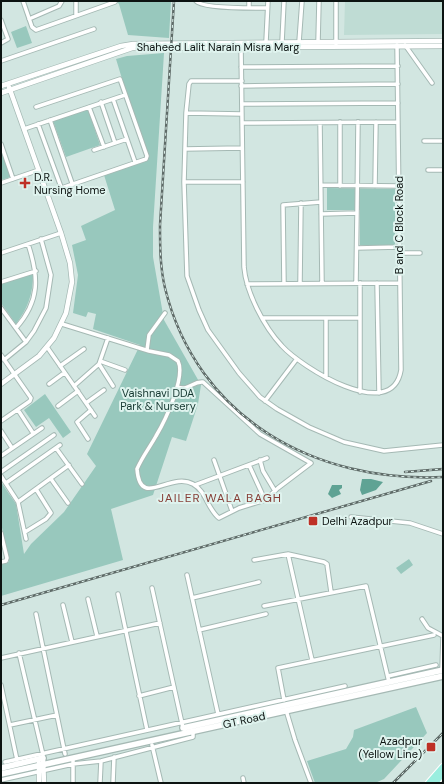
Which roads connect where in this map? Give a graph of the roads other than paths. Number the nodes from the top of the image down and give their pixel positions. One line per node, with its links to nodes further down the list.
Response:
1 (29, 1): 13 (street)
2 (62, 1): 22 (street)
3 (76, 1): 20 (street)
4 (196, 1): 16 (street)
5 (212, 1): 16 (street)
6 (231, 1): 17 (street)
7 (249, 1): 18 (street)
8 (268, 1): 19 (street)
9 (284, 1): 26 (street)
10 (302, 1): 27 (street)
11 (319, 1): 28 (street)
12 (336, 1): 31 (street)
13 (23, 2): 22 (street)
14 (115, 2): 15 (street)
15 (105, 3): 20 (street)
16 (212, 6): 17 (street)
17 (231, 7): 18 (street)
18 (249, 8): 19 (street)
19 (267, 8): 25 (street)
20 (76, 15): 22 (street)
21 (1, 20): 29 (street)
22 (29, 20)
23 (94, 29): 35 (street)
24 (443, 41): 30 (street, Shaheed Lalit Narain Misra Marg)
25 (266, 42): 26 (street, Shaheed Lalit Narain Misra Marg); 32 (street, Shaheed Lalit Narain Misra Marg)
26 (282, 42): 27 (street, Shaheed Lalit Narain Misra Marg)
27 (299, 42): 28 (street, Shaheed Lalit Narain Misra Marg)
28 (318, 42): 31 (street, Shaheed Lalit Narain Misra Marg)
29 (1, 43)
30 (397, 43): 31 (street, Shaheed Lalit Narain Misra Marg); 33 (street, Shaheed Lalit Narain Misra Marg); 36 (street, B and C Block Road)
31 (336, 44): 32 (street, Shaheed Lalit Narain Misra Marg)
32 (241, 45): 37 (street); 38 (street, Shaheed Lalit Narain Misra Marg); 43 (street, Shaheed Lalit Narain Misra Marg)
33 (404, 46): 34 (street, Shaheed Lalit Narain Misra Marg); 39 (street)
34 (443, 46)
35 (1, 61)
36 (398, 66): 37 (street); 41 (street, B and C Block Road)
37 (241, 67): 40 (street)
38 (8, 83): 42 (street, Shaheed Lalit Narain Misra Marg); 43 (street)
39 (432, 83)
40 (242, 84): 41 (street); 49 (street); 52 (street)
41 (398, 84): 48 (street, B and C Block Road)
42 (1, 86)
43 (10, 90): 44 (street, Shaheed Lalit Narain Misra Marg); 62 (street)
44 (1, 93)
45 (125, 95): 46 (street); 50 (street); 72 (street)
46 (113, 99): 47 (street); 63 (street)
47 (101, 102): 51 (street); 66 (street)
48 (398, 102): 49 (street); 58 (street, B and C Block Road)
49 (242, 104): 53 (street)
50 (36, 107)
51 (89, 107): 54 (street); 68 (street)
52 (186, 113): 53 (street); 70 (street)
53 (242, 114): 59 (street)
54 (50, 120): 61 (street); 80 (street)
55 (340, 122): 56 (street); 60 (street); 82 (street)
56 (358, 122): 57 (street); 83 (street)
57 (376, 122): 58 (street); 84 (street)
58 (398, 122): 85 (street, B and C Block Road)
59 (242, 123): 60 (street); 69 (street)
60 (320, 123): 81 (street)
61 (38, 124): 62 (street); 86 (street)
62 (24, 129): 73 (street)
63 (127, 139): 66 (street); 72 (street)
64 (424, 141): 65 (street)
65 (443, 141)
66 (115, 143): 68 (street)
67 (1, 144): 76 (street)
68 (104, 147): 71 (street)
69 (242, 148): 70 (street); 78 (street)
70 (185, 149): 77 (street)
71 (94, 150)
72 (135, 162): 80 (street)
73 (39, 170): 76 (street); 87 (street)
74 (428, 170): 75 (street)
75 (443, 170)
76 (13, 179): 79 (street)
77 (184, 182): 78 (street); 139 (street)
78 (243, 182): 106 (street)
79 (1, 183)
80 (72, 183): 86 (street)
81 (321, 186): 82 (street); 88 (street)
82 (340, 186): 83 (street)
83 (358, 186): 84 (street); 91 (street)
84 (375, 186): 85 (street)
85 (399, 186): 95 (street, B and C Block Road)
86 (61, 187): 87 (street)
87 (47, 193): 92 (street)
88 (321, 202): 89 (street); 90 (street)
89 (301, 203): 107 (street); 108 (street)
90 (321, 214): 91 (street); 102 (street)
91 (357, 214): 96 (street)
92 (60, 233): 93 (street); 114 (street)
93 (41, 240): 94 (street); 117 (street)
94 (28, 244): 97 (street); 100 (street)
95 (399, 247): 96 (street); 98 (street, B and C Block Road)
96 (357, 248): 103 (street)
97 (1, 253)
98 (399, 253): 99 (street); 105 (street, B and C Block Road)
99 (420, 253)
100 (36, 271): 101 (street); 115 (street)
101 (1, 282)
102 (322, 283): 103 (street); 108 (street)
103 (358, 283): 104 (street); 113 (street)
104 (377, 283): 105 (street); 138 (street)
105 (400, 283): 138 (street, B and C Block Road)
106 (247, 284): 107 (street); 111 (street)
107 (284, 284): 108 (street)
108 (300, 284)
109 (1, 308): 115 (street)
110 (166, 313): 120 (street)
111 (263, 318): 112 (street); 123 (street)
112 (326, 318): 113 (street); 129 (street)
113 (360, 318): 137 (street)
114 (62, 324): 116 (street); 118 (street)
115 (16, 328): 117 (street)
116 (108, 338): 120 (street); 124 (street)
117 (26, 342): 122 (street)
118 (47, 347): 125 (street); 128 (street)
119 (84, 349): 125 (street)
120 (147, 350): 134 (street)
121 (1, 355): 122 (street)
122 (4, 360): 128 (street)
123 (296, 360): 129 (street); 139 (street)
124 (99, 363): 126 (street); 132 (street); 133 (street)
125 (60, 366): 127 (street)
126 (125, 370)
127 (64, 373): 131 (street); 132 (street)
128 (14, 375): 130 (street); 142 (street)
129 (326, 377): 137 (street)
130 (1, 384)
131 (48, 384)
132 (74, 386): 136 (street)
133 (113, 386)
134 (177, 386): 167 (street); 169 (street)
135 (104, 390): 140 (street)
136 (78, 391): 140 (street); 141 (street)
137 (360, 392): 138 (street)
138 (379, 393)
139 (265, 401): 152 (street)
140 (86, 403): 143 (street)
141 (58, 406)
142 (18, 410): 145 (street); 148 (street)
143 (91, 410): 144 (street); 150 (street)
144 (95, 416)
145 (1, 421)
146 (42, 428): 148 (street)
147 (1, 431): 153 (street)
148 (33, 433): 153 (street)
149 (54, 435): 161 (street)
150 (88, 439)
151 (60, 444): 154 (street)
152 (443, 445)
153 (12, 448): 155 (street)
154 (56, 448): 160 (street); 165 (street)
155 (1, 456)
156 (267, 458): 158 (street)
157 (214, 460): 162 (street)
158 (260, 460): 159 (street); 169 (street)
159 (249, 465): 162 (street); 170 (street)
160 (68, 466): 164 (street); 166 (street)
161 (1, 472)
162 (220, 475): 167 (street); 173 (street)
163 (1, 476): 165 (street)
164 (51, 479): 168 (street); 172 (street)
165 (6, 483): 171 (street)
166 (82, 484)
167 (195, 485): 173 (street)
168 (36, 489): 171 (street); 175 (street)
169 (275, 491): 170 (street)
170 (265, 500): 173 (street)
171 (18, 502): 175 (street)
172 (68, 503)
173 (232, 511)
174 (350, 517): 176 (street)
175 (25, 532): 178 (street)
176 (443, 534)
177 (1, 536): 179 (street)
178 (26, 539)
179 (3, 550): 182 (street)
180 (288, 554): 181 (street); 186 (street); 190 (street)
181 (254, 560)
182 (1, 562)
183 (187, 575): 188 (street)
184 (259, 582): 188 (street)
185 (152, 588): 196 (street)
186 (331, 592): 190 (street); 203 (street)
187 (118, 594): 197 (street)
188 (192, 598): 198 (street)
189 (88, 599): 200 (street)
190 (298, 599): 192 (street); 207 (street)
191 (63, 606): 202 (street)
192 (264, 606)
193 (36, 614): 204 (street)
194 (266, 614): 198 (street)
195 (422, 619): 201 (street)
196 (160, 623): 197 (street); 213 (street)
197 (126, 630): 200 (street); 214 (street)
198 (199, 630): 217 (street)
199 (434, 635): 203 (street)
200 (97, 636): 202 (street)
201 (443, 636): 209 (street)
202 (72, 642): 204 (street)
203 (380, 645): 207 (street); 210 (street)
204 (43, 648): 205 (street); 216 (street)
205 (19, 653): 206 (street); 218 (street)
206 (1, 658)
207 (312, 660): 215 (street)
208 (436, 665): 210 (street)
209 (443, 672): 210 (main road, GT Road)
210 (389, 682): 215 (main road, GT Road)
211 (1, 684): 219 (street)
212 (345, 686): 215 (street)
213 (174, 687): 214 (street); 220 (street)
214 (139, 696): 221 (street)
215 (285, 705): 217 (street); 220 (main road, GT Road); 222 (main road, GT Road); 243 (street)
216 (57, 714): 218 (street); 223 (street)
217 (218, 714): 220 (street)
218 (35, 719): 219 (street); 230 (street)
219 (10, 725): 226 (street)
220 (182, 725): 221 (street)
221 (147, 730): 223 (street)
222 (151, 743): 225 (street); 227 (main road, GT Road); 241 (street)
223 (64, 748): 224 (street); 230 (street)
224 (65, 754)
225 (114, 757): 228 (street); 240 (street)
226 (18, 761): 229 (street); 230 (main road); 232 (main road)
227 (73, 761): 228 (street); 230 (main road, GT Road); 238 (street)
228 (101, 761): 239 (street)
229 (5, 762)
230 (41, 762): 234 (main road); 236 (street); 237 (street)
231 (443, 767): 244 (main road)
232 (1, 768)
233 (443, 773): 245 (main road)
234 (2, 777)
235 (243, 778): 242 (street)
236 (38, 783)
237 (44, 783)
238 (73, 783)
239 (100, 783)
240 (113, 783)
241 (161, 783)
242 (244, 783)
243 (311, 783)
244 (428, 783)
245 (435, 783)

